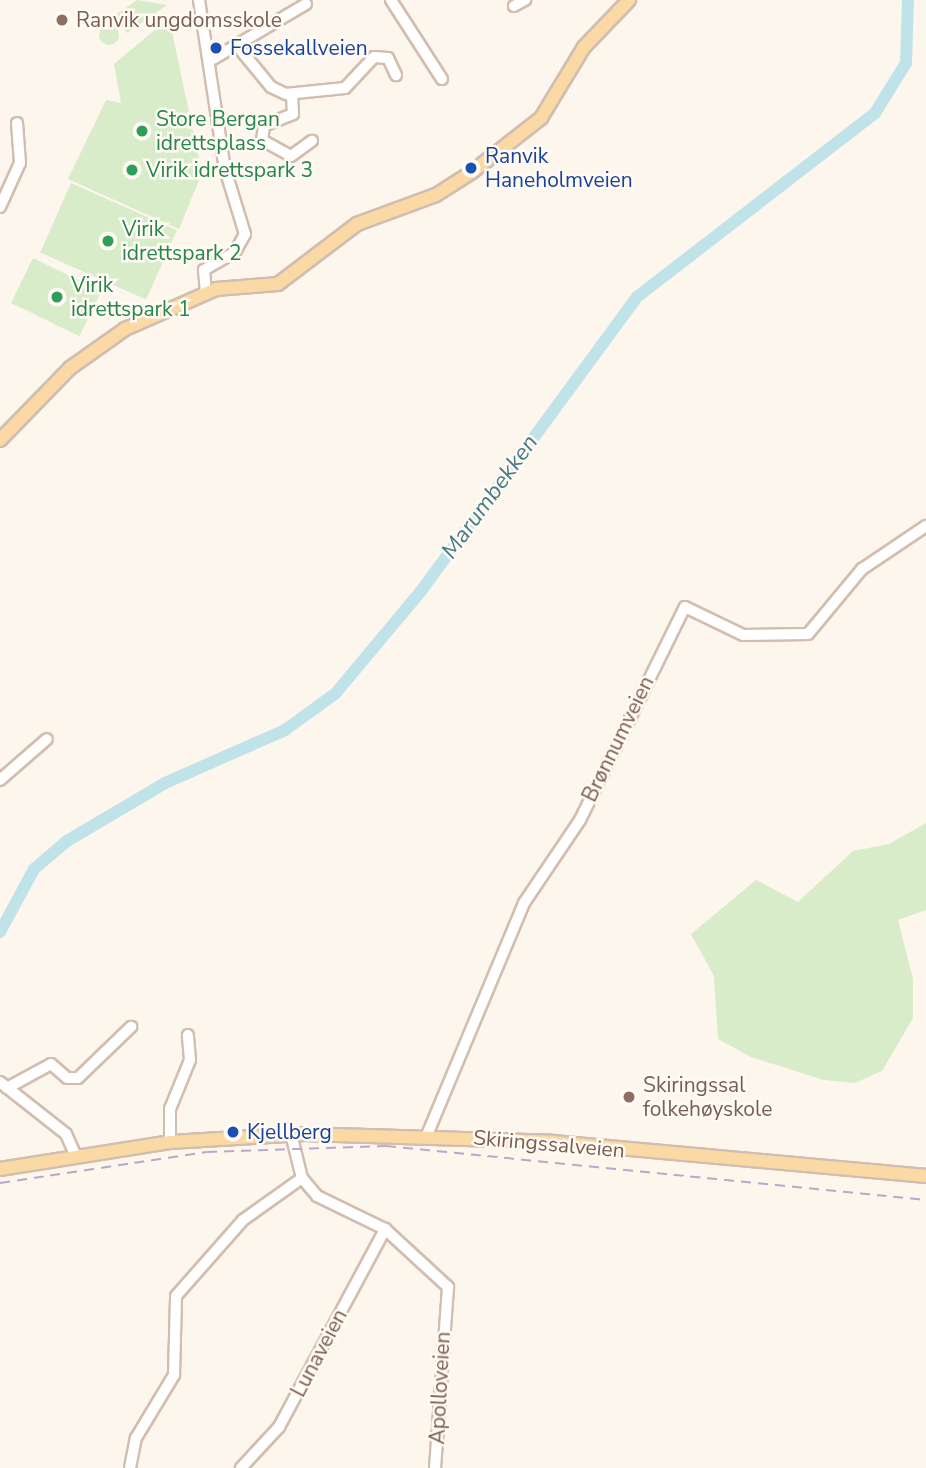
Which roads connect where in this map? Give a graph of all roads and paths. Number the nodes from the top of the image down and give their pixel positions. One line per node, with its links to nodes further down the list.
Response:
1 (199, 0): 8 (street)
2 (391, 0): 10 (street)
3 (526, 0): 6 (street)
4 (629, 0): 15 (main road)
5 (306, 4): 7 (street)
6 (514, 6)
7 (239, 48): 8 (street); 11 (street)
8 (212, 59): 15 (street)
9 (396, 75): 11 (street)
10 (442, 79)
11 (292, 95): 13 (street)
12 (17, 123): 14 (street)
13 (312, 141)
14 (0, 207)
15 (206, 292): 16 (main road)
16 (0, 440)
17 (926, 526): 24 (street, Brønnumveien)
18 (47, 739): 19 (street)
19 (0, 780)
20 (131, 1027): 22 (street)
21 (188, 1035): 25 (street)
22 (4, 1085): 26 (street)
23 (291, 1134): 24 (main road, Skiringssalveien); 25 (main road, Skiringssalveien); 29 (street)
24 (426, 1135): 28 (main road, Skiringssalveien)
25 (170, 1142): 26 (main road, Skiringssalveien)
26 (75, 1154): 27 (main road, Skiringssalveien)
27 (0, 1169)
28 (926, 1176)
29 (302, 1178): 30 (street, Apolloveien); 31 (street)
30 (385, 1229): 32 (street, Lunaveien); 33 (street, Apolloveien)
31 (130, 1468)
32 (241, 1468)
33 (435, 1468)

